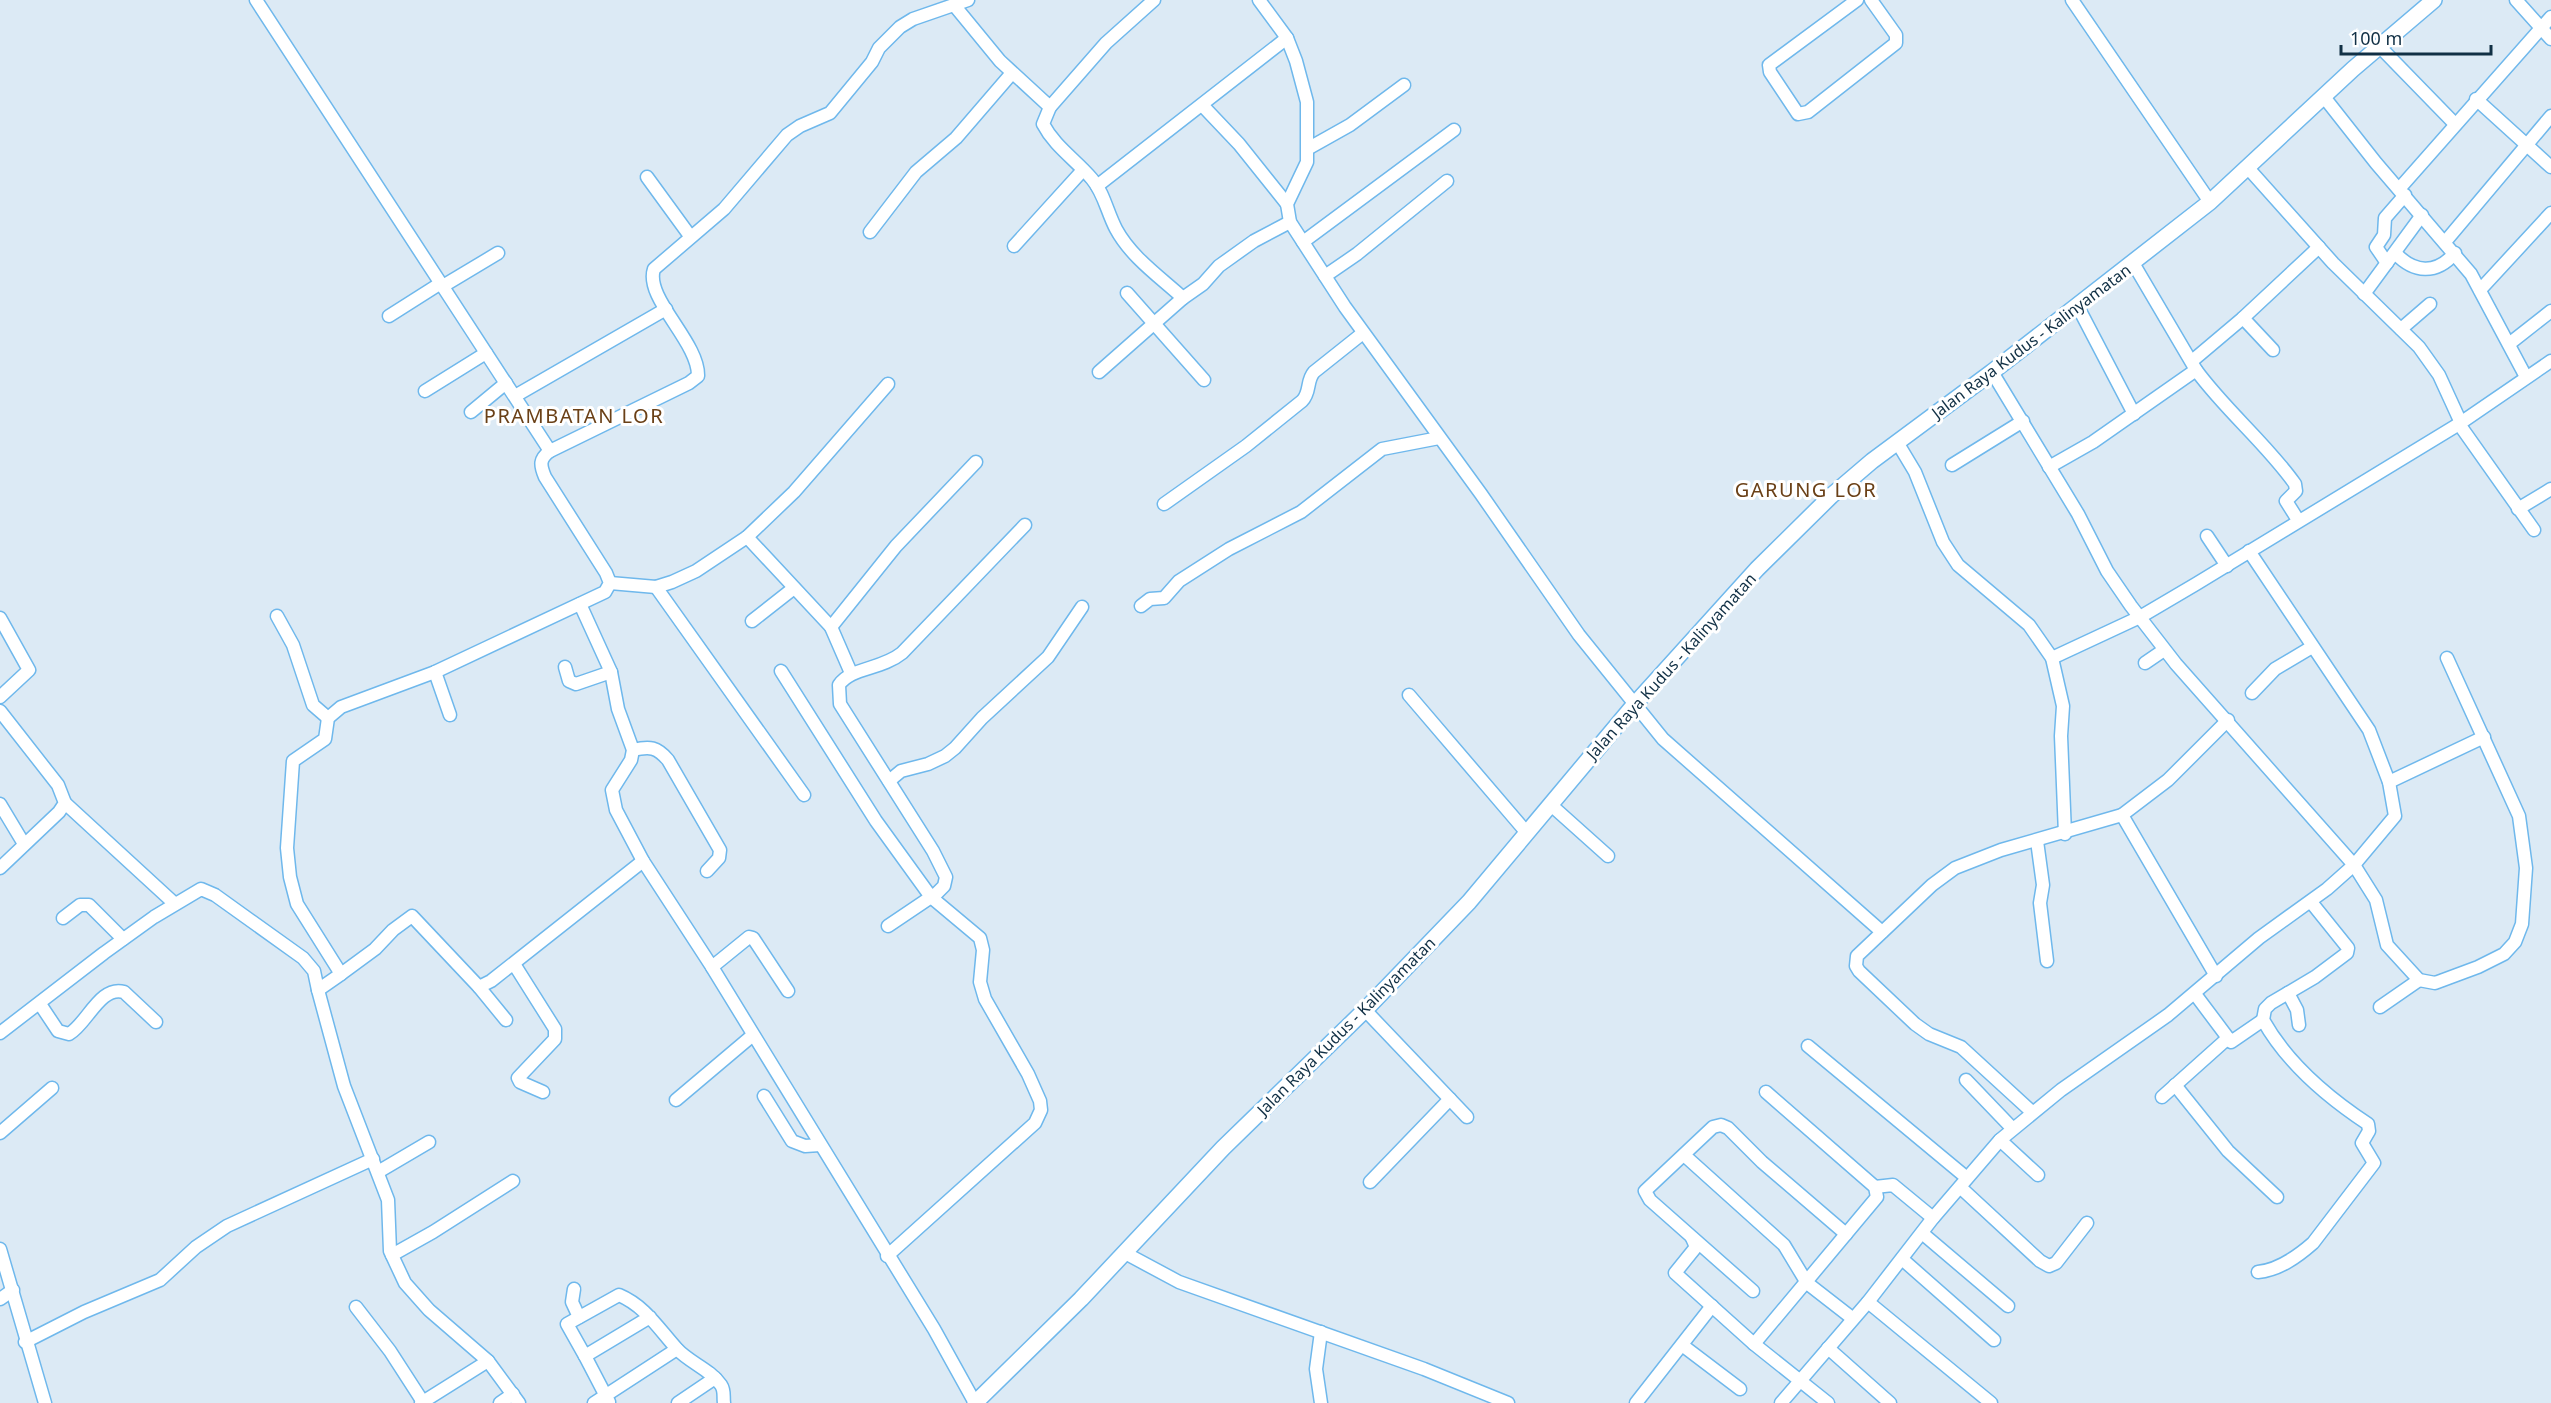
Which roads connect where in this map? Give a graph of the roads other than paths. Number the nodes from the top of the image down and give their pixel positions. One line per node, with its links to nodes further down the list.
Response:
1 (256, 0): 49 (street)
2 (968, 0): 10 (street)
3 (1154, 0): 20 (street)
4 (1259, 0): 12 (street)
5 (1857, 0): 6 (street)
6 (1871, 0)
7 (2072, 0): 33 (street)
8 (2434, 0): 14 (main road, Jalan Raya Kudus - Kalinyamatan)
9 (2516, 0): 11 (street)
10 (954, 5): 15 (street); 39 (street)
11 (2546, 22): 13 (street); 18 (street)
12 (1287, 38): 19 (street); 25 (street)
13 (2551, 39)
14 (2380, 47): 17 (main road, Jalan Raya Kudus - Kalinyamatan); 22 (street)
15 (1012, 73): 20 (street); 38 (street)
16 (1404, 85): 25 (street)
17 (2324, 97): 27 (main road, Jalan Raya Kudus - Kalinyamatan); 32 (street)
18 (2476, 99): 22 (street); 24 (street)
19 (1202, 105): 31 (street); 34 (street)
20 (1050, 107): 28 (street)
21 (2551, 116): 24 (street)
22 (2454, 123): 32 (street)
23 (1454, 130): 41 (street)
24 (2527, 142): 26 (street); 40 (street)
25 (1309, 148): 34 (street)
26 (2551, 167)
27 (2248, 168): 33 (main road, Jalan Raya Kudus - Kalinyamatan); 43 (street)
28 (1083, 170): 31 (street); 42 (street)
29 (647, 177): 39 (street)
30 (1447, 182): 48 (street)
31 (1097, 186): 53 (street)
32 (2402, 192): 36 (street); 46 (street)
33 (2210, 202): 47 (main road, Jalan Raya Kudus - Kalinyamatan)
34 (1287, 204): 37 (street)
35 (2551, 213): 50 (street)
36 (2422, 215): 40 (street); 46 (street)
37 (1290, 222): 41 (street); 53 (street)
38 (870, 232)
39 (690, 236): 56 (street)
40 (2445, 242): 45 (street)
41 (1303, 243): 48 (street)
42 (1014, 246)
43 (2319, 247): 52 (street); 59 (street)
44 (498, 253): 49 (street)
45 (2455, 253): 46 (street); 50 (street)
46 (2391, 258): 52 (street)
47 (2133, 263): 55 (main road, Jalan Raya Kudus - Kalinyamatan); 67 (street)
48 (1325, 276): 62 (street)
49 (442, 284): 58 (street); 65 (street)
50 (2480, 290): 63 (street)
51 (1127, 293): 60 (street)
52 (2364, 294): 61 (street)
53 (1183, 298): 60 (street)
54 (2430, 304): 61 (street)
55 (2077, 305): 69 (main road, Jalan Raya Kudus - Kalinyamatan); 77 (street)
56 (666, 309): 75 (street); 82 (street)
57 (2551, 311): 63 (street)
58 (388, 316)
59 (2243, 318): 64 (street); 67 (street)
60 (1155, 323): 68 (street); 71 (street)
61 (2401, 329): 79 (street)
62 (1363, 333): 80 (street); 87 (street)
63 (2509, 344): 70 (street)
64 (2273, 350)
65 (486, 352): 72 (street); 74 (street)
66 (2551, 361): 70 (street)
67 (2194, 365): 77 (street); 89 (street)
68 (1099, 372)
69 (1992, 372): 78 (street); 81 (main road, Jalan Raya Kudus - Kalinyamatan)
70 (2526, 378): 79 (street)
71 (1204, 380)
72 (506, 383): 75 (street); 76 (street)
73 (888, 384): 93 (street)
74 (424, 391)
75 (515, 396): 82 (street)
76 (471, 411)
77 (2134, 414): 85 (street)
78 (2024, 421): 84 (street); 85 (street)
79 (2460, 423): 88 (street); 89 (street)
80 (1438, 438): 100 (street); 120 (street)
81 (1897, 442): 109 (street); 120 (main road, Jalan Raya Kudus - Kalinyamatan)
82 (550, 451): 96 (street)
83 (976, 462): 106 (street)
84 (1952, 465)
85 (2049, 467): 103 (street)
86 (2551, 489): 88 (street)
87 (1164, 504)
88 (2518, 509): 91 (street)
89 (2298, 520): 94 (street)
90 (1025, 525): 116 (street)
91 (2534, 530)
92 (2207, 536): 95 (street)
93 (747, 537): 97 (street); 98 (street)
94 (2249, 551): 95 (street); 107 (street)
95 (2227, 566): 103 (street)
96 (610, 583): 97 (street); 99 (street)
97 (656, 587): 129 (street)
98 (794, 588): 105 (street); 106 (street)
99 (580, 604): 114 (street); 115 (street)
100 (1141, 606)
101 (1082, 607): 127 (street)
102 (277, 616): 123 (street)
103 (2140, 617): 108 (street); 109 (street)
104 (0, 618): 119 (street)
105 (752, 621)
106 (831, 627): 116 (street)
107 (2312, 647): 117 (street); 128 (street)
108 (2164, 650): 111 (street); 124 (street)
109 (2052, 658): 135 (street)
110 (2447, 658): 125 (street)
111 (2145, 663)
112 (565, 667): 115 (street)
113 (781, 671): 143 (street)
114 (435, 672): 122 (street); 123 (street)
115 (611, 672): 126 (street)
116 (851, 673): 127 (street)
117 (2253, 693)
118 (1409, 695): 134 (street)
119 (0, 697)
120 (1634, 705): 132 (main road, Jalan Raya Kudus - Kalinyamatan); 148 (street)
121 (0, 711): 130 (street)
122 (450, 715)
123 (328, 718): 154 (street)
124 (2228, 720): 133 (street); 140 (street)
125 (2484, 736): 128 (street); 155 (street)
126 (633, 750): 139 (street); 142 (street)
127 (889, 781): 143 (street)
128 (2389, 782): 140 (street)
129 (804, 795)
130 (64, 803): 137 (street); 145 (street)
131 (0, 804): 137 (street)
132 (1551, 805): 134 (main road, Jalan Raya Kudus - Kalinyamatan); 138 (street)
133 (2122, 815): 135 (street); 153 (street)
134 (1527, 833): 163 (main road, Jalan Raya Kudus - Kalinyamatan)
135 (2065, 834): 136 (street)
136 (2037, 841): 148 (street); 150 (street)
137 (24, 844): 141 (street)
138 (1608, 856)
139 (643, 861): 151 (street); 152 (street)
140 (2354, 865): 144 (street); 155 (street)
141 (0, 868)
142 (707, 871)
143 (931, 897): 147 (street); 205 (street)
144 (2311, 902): 153 (street); 159 (street)
145 (175, 904): 149 (street); 157 (street)
146 (63, 918): 149 (street)
147 (888, 926)
148 (1882, 932): 181 (street)
149 (123, 939): 161 (street)
150 (2047, 961)
151 (514, 964): 156 (street); 175 (street)
152 (712, 967): 158 (street); 169 (street)
153 (2216, 976): 160 (street)
154 (337, 978): 156 (street); 157 (street)
155 (2419, 981): 162 (street)
156 (479, 987): 164 (street)
157 (320, 989): 189 (street)
158 (788, 991)
159 (2288, 993): 165 (street); 167 (street)
160 (2195, 994): 170 (street); 181 (street)
161 (40, 1004): 166 (street); 168 (street)
162 (2380, 1007)
163 (1365, 1010): 179 (street); 203 (main road, Jalan Raya Kudus - Kalinyamatan)
164 (506, 1020)
165 (2263, 1020): 170 (street); 207 (street)
166 (156, 1022)
167 (2298, 1025)
168 (0, 1033)
169 (753, 1035): 180 (street); 187 (street)
170 (2228, 1038): 173 (street)
171 (1808, 1046): 194 (street)
172 (1966, 1080): 183 (street)
173 (2175, 1085): 178 (street); 196 (street)
174 (52, 1088): 184 (street)
175 (543, 1092)
176 (1766, 1092): 195 (street)
177 (764, 1096): 187 (street)
178 (2162, 1097)
179 (1450, 1099): 182 (street); 193 (street)
180 (676, 1100)
181 (2032, 1112): 183 (street)
182 (1467, 1117)
183 (2012, 1128): 185 (street)
184 (0, 1133)
185 (2000, 1140): 191 (street); 194 (street)
186 (429, 1142): 190 (street)
187 (820, 1145): 205 (street)
188 (1684, 1155): 200 (street); 201 (street); 208 (street)
189 (373, 1159): 190 (street); 222 (street)
190 (378, 1172): 204 (street)
191 (2038, 1175)
192 (513, 1181): 204 (street)
193 (1370, 1182)
194 (1963, 1183): 197 (street); 198 (street)
195 (1875, 1187): 197 (street); 200 (street)
196 (2277, 1197)
197 (1933, 1218): 199 (street)
198 (2087, 1223)
199 (1922, 1233): 206 (street); 215 (street)
200 (1846, 1234): 208 (street)
201 (1692, 1238): 211 (street); 214 (street)
202 (0, 1249): 210 (street)
203 (1125, 1253): 220 (street); 240 (main road, Jalan Raya Kudus - Kalinyamatan)
204 (392, 1255): 228 (street)
205 (888, 1256): 240 (street)
206 (1902, 1259): 213 (street); 221 (street)
207 (2258, 1272)
208 (1807, 1283): 219 (street); 223 (street)
209 (574, 1289): 217 (street)
210 (13, 1290): 212 (street); 222 (street)
211 (1753, 1291)
212 (0, 1299)
213 (1868, 1302): 219 (street); 246 (street)
214 (1712, 1306): 223 (street); 224 (street)
215 (2008, 1306)
216 (356, 1307): 234 (street)
217 (579, 1317): 218 (street); 227 (street)
218 (650, 1317): 226 (street); 227 (street)
219 (1852, 1318): 225 (street)
220 (1321, 1332): 235 (street); 241 (street)
221 (1994, 1340)
222 (25, 1342): 236 (street)
223 (1754, 1344): 230 (street)
224 (1682, 1345): 231 (street); 242 (street)
225 (1828, 1348): 230 (street); 245 (street)
226 (677, 1349): 229 (street); 233 (street)
227 (585, 1356): 233 (street)
228 (488, 1361): 232 (street); 234 (street)
229 (715, 1378): 238 (street); 239 (street)
230 (1801, 1379): 243 (street); 244 (street)
231 (1740, 1389)
232 (516, 1398): 237 (street)
233 (603, 1401)
234 (422, 1402)
235 (1499, 1402)
236 (45, 1403)
237 (500, 1403)
238 (678, 1403)
239 (724, 1403)
240 (975, 1403)
241 (1321, 1403)
242 (1636, 1403)
243 (1781, 1403)
244 (1828, 1403)
245 (1890, 1403)
246 (1991, 1403)

